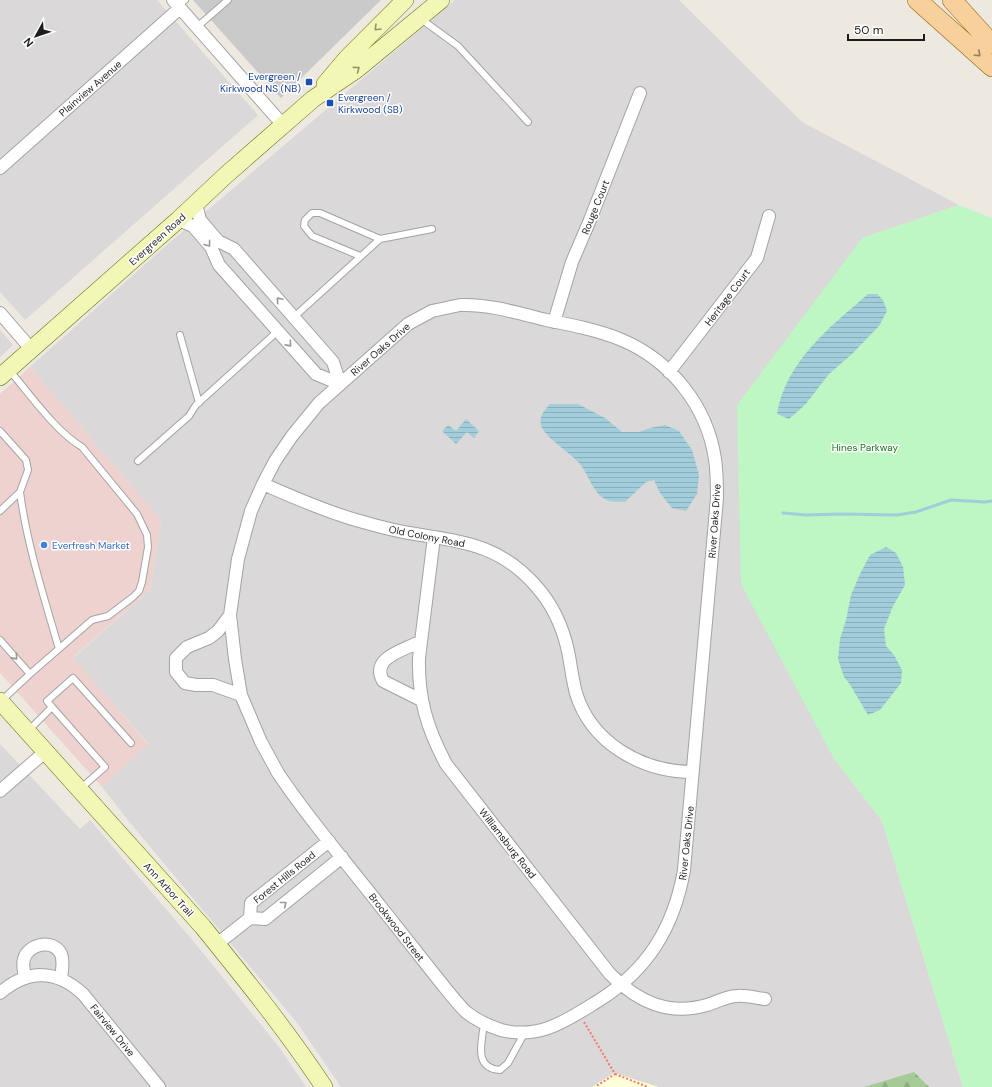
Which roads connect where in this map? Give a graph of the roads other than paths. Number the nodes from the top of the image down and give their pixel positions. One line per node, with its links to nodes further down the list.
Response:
1 (228, 0): 8 (lane)
2 (403, 0): 7 (street); 12 (street, Evergreen Road, one-way to 12)
3 (441, 0): 7 (street, Evergreen Road)
4 (917, 0): 10 (main road, one-way to 10)
5 (952, 0): 9 (main road)
6 (179, 3): 8 (street); 15 (street, Plainview Avenue)
7 (420, 18): 12 (street, Evergreen Road, one-way to 7); 13 (lane)
8 (197, 27): 14 (street)
9 (992, 44)
10 (992, 66)
11 (640, 93): 24 (street, Rouge Court)
12 (313, 99): 14 (street, Evergreen Road)
13 (528, 122)
14 (283, 125): 16 (street, Evergreen Road)
15 (0, 168)
16 (196, 204): 18 (street, Evergreen Road); 23 (street, one-way to 16)
17 (769, 216): 28 (street, Heritage Court)
18 (178, 220): 25 (street, one-way to 25); 27 (street, Evergreen Road)
19 (432, 229): 20 (lane)
20 (380, 239): 21 (lane); 21 (lane)
21 (360, 256): 23 (lane)
22 (0, 313): 27 (street)
23 (294, 317): 30 (street)
24 (554, 322): 28 (street, River Oaks Drive); 30 (street, River Oaks Drive)
25 (278, 331): 30 (street, one-way to 30); 31 (lane)
26 (180, 335): 31 (lane)
27 (32, 350): 29 (street, Evergreen Road)
28 (670, 372): 50 (street, River Oaks Drive)
29 (4, 373): 41 (lane)
30 (340, 384): 34 (street, Brookwood Street)
31 (199, 403): 33 (lane)
32 (0, 431): 35 (lane)
33 (138, 461)
34 (263, 484): 37 (street, Old Colony Road); 38 (street, Brookwood Street)
35 (20, 492): 36 (lane); 41 (lane)
36 (0, 511)
37 (434, 537): 40 (street, Williamsburg Road); 50 (street, Old Colony Road)
38 (230, 615): 43 (street, Brookwood Street); 43 (street, Brookwood Street)
39 (0, 640): 42 (lane, one-way to 42)
40 (421, 641): 44 (street, Williamsburg Road); 44 (street)
41 (59, 649): 42 (lane)
42 (30, 674): 45 (lane)
43 (242, 695): 53 (street, Brookwood Street)
44 (421, 700): 59 (street, Williamsburg Road)
45 (0, 701): 47 (street, Ann Arbor Trail)
46 (52, 707): 47 (lane); 48 (lane); 51 (lane)
47 (28, 731): 49 (street, Ann Arbor Trail)
48 (131, 742)
49 (46, 751): 51 (street, Ann Arbor Trail); 52 (street)
50 (693, 772): 59 (street, River Oaks Drive)
51 (80, 789): 56 (street, Ann Arbor Trail)
52 (0, 791)
53 (329, 841): 54 (street, Brookwood Street); 55 (street, Forest Hills Road)
54 (342, 857): 55 (street, Forest Hills Road, one-way to 54); 62 (street, Brookwood Street)
55 (250, 918): 56 (street, Forest Hills Road)
56 (217, 944): 65 (street, Ann Arbor Trail)
57 (25, 978): 58 (street, Fairview Drive); 58 (street); 60 (street, Fairview Drive)
58 (61, 978): 64 (street, Fairview Drive)
59 (621, 985): 61 (street, Williamsburg Road); 63 (street, Brookwood Street)
60 (0, 993)
61 (765, 999)
62 (484, 1024): 63 (street, Brookwood Street); 63 (lane)
63 (525, 1032)
64 (159, 1087)
65 (324, 1087)

